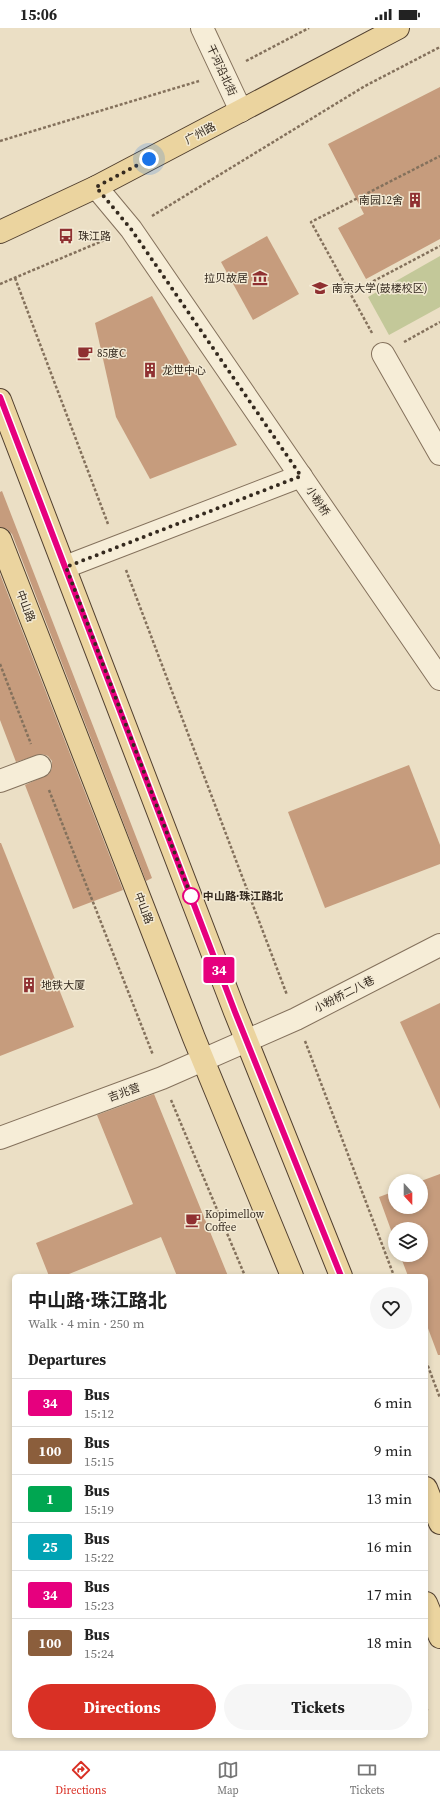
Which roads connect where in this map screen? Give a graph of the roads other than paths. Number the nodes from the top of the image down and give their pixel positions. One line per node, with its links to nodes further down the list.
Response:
1 (202, 28): 3 (street, 干河沿北街)
2 (398, 28): 3 (main road, 广州路)
3 (241, 111): 4 (main road, 广州路)
4 (96, 187): 5 (main road, 广州路); 9 (street, 小粉桥)
5 (0, 232)
6 (384, 354): 8 (street)
7 (0, 400): 11 (main road)
8 (440, 454)
9 (301, 476): 11 (street); 14 (street, 小粉桥)
10 (0, 539): 12 (main road)
11 (66, 567): 18 (main road)
12 (13, 574): 13 (street)
13 (27, 608): 19 (main road, 中山路)
14 (440, 679)
15 (40, 766): 16 (street)
16 (0, 781)
17 (440, 945): 18 (street, 小粉桥二八巷)
18 (246, 1040): 19 (street, 吉兆营); 22 (main road)
19 (203, 1059): 20 (street, 吉兆营); 21 (street)
20 (0, 1138)
21 (291, 1274)
22 (340, 1274)
23 (428, 1493): 24 (main road)
24 (440, 1523)
25 (428, 1608): 26 (street)
26 (440, 1637)

